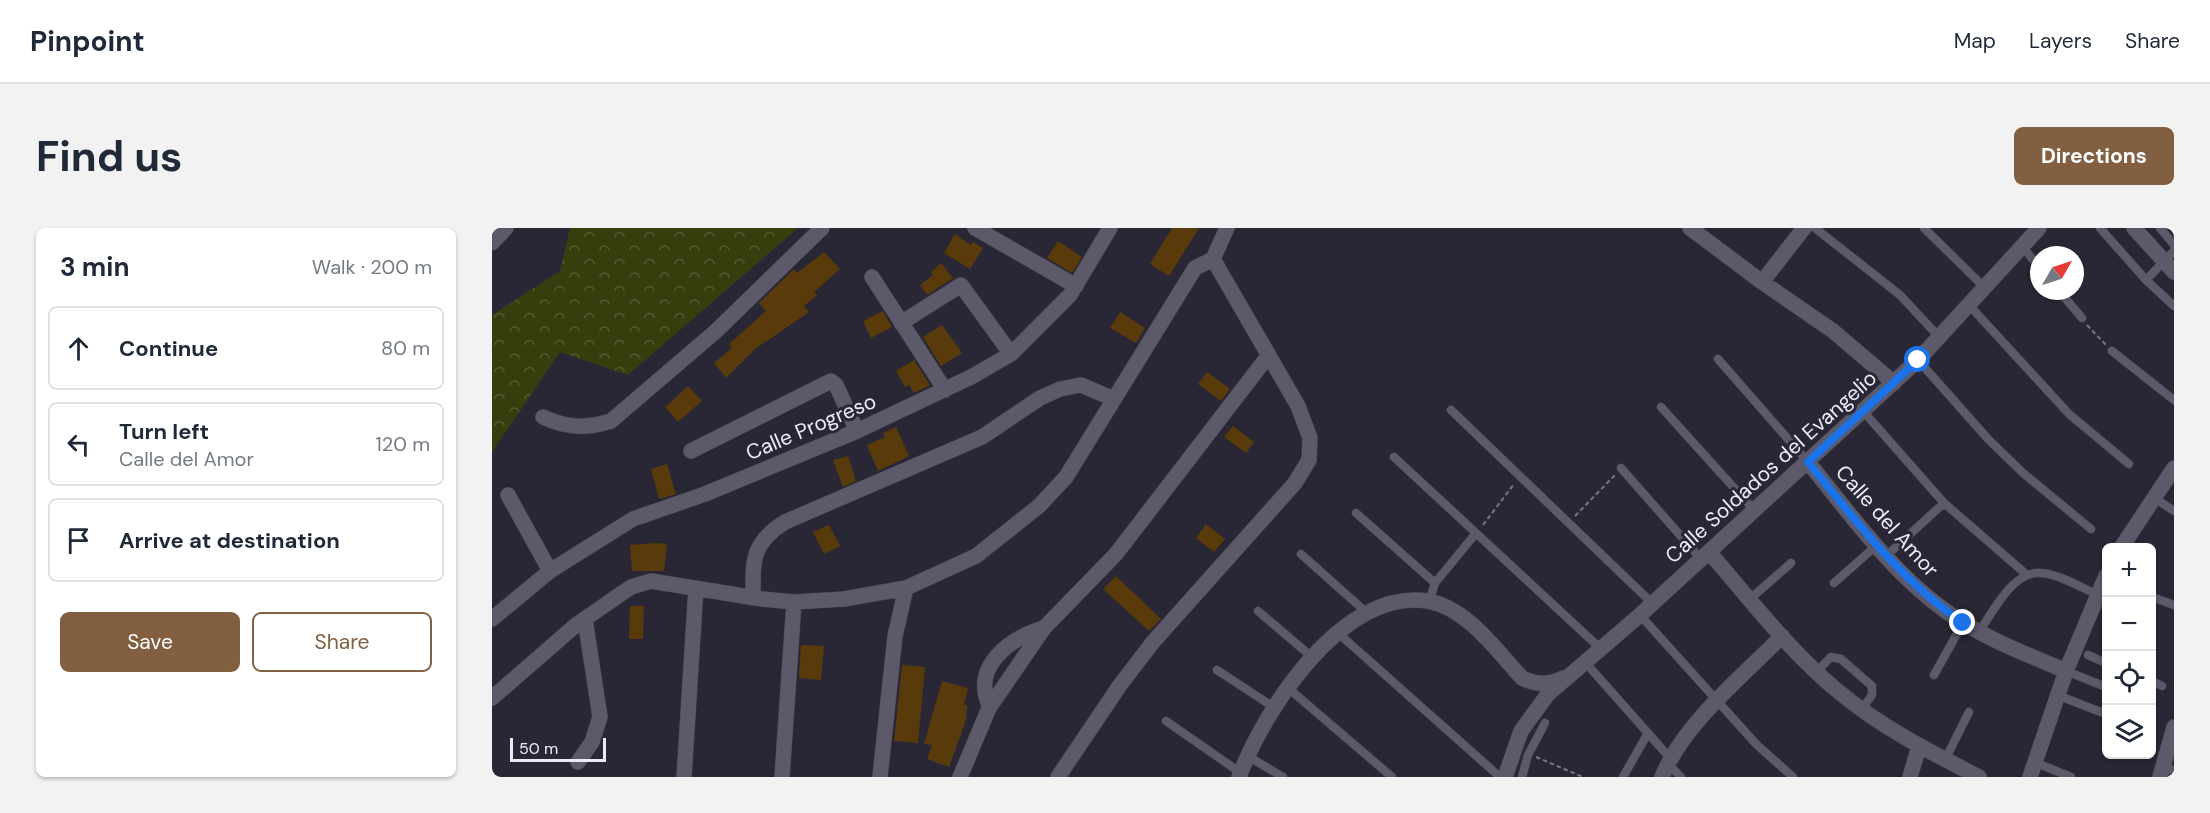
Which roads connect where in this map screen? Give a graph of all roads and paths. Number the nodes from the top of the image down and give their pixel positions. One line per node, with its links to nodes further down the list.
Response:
1 (506, 228): 14 (street)
2 (822, 228): 43 (street)
3 (975, 228): 23 (street)
4 (1110, 228): 23 (street, Calle Progreso)
5 (1227, 228): 18 (street)
6 (1690, 228): 22 (street)
7 (1804, 228): 22 (street)
8 (1815, 228): 30 (lane)
9 (1924, 228): 24 (lane)
10 (2039, 228): 16 (street, Calle Soldados del Evangelio)
11 (2100, 228): 21 (lane)
12 (2134, 228): 19 (street)
13 (2160, 228): 15 (lane)
14 (492, 243)
15 (2174, 244)
16 (2022, 246): 17 (lane); 24 (street, Calle Soldados del Evangelio)
17 (2030, 256)
18 (1213, 259): 33 (street); 38 (street)
19 (2171, 262): 21 (lane)
20 (872, 277): 29 (street)
21 (2146, 280): 27 (lane)
22 (1762, 282): 36 (street)
23 (1076, 286): 32 (street, Calle Progreso)
24 (1984, 287): 26 (street, Calle Soldados del Evangelio)
25 (2067, 300): 28 (lane)
26 (1969, 305): 30 (street, Calle Soldados del Evangelio); 48 (lane)
27 (2174, 306)
28 (2082, 318): 31 (path)
29 (902, 323): 32 (street); 37 (street)
30 (1939, 338): 35 (street, Calle Soldados del Evangelio)
31 (2112, 351): 39 (lane)
32 (1011, 354): 37 (street, Calle Progreso)
33 (1268, 356): 87 (street); 132 (street)
34 (1718, 359): 47 (lane)
35 (1918, 360): 36 (street, Calle Soldados del Evangelio); 59 (lane)
36 (1894, 383): 42 (street, Calle Soldados del Evangelio)
37 (945, 390): 44 (street, Calle Progreso)
38 (1114, 399): 72 (street); 74 (street)
39 (2174, 400)
40 (1661, 407): 55 (lane)
41 (1451, 410): 51 (lane)
42 (1863, 411): 47 (street, Calle Soldados del Evangelio); 54 (lane)
43 (543, 417)
44 (857, 431): 45 (street); 66 (street, Calle Progreso)
45 (691, 451)
46 (1394, 457): 60 (lane)
47 (1808, 462): 55 (street, Calle Soldados del Evangelio); 62 (street, Calle del Amor)
48 (2129, 464)
49 (1621, 468): 58 (path); 64 (lane)
50 (2174, 468): 53 (street)
51 (1520, 477): 58 (lane); 60 (path)
52 (508, 495): 66 (street)
53 (2153, 497): 56 (lane); 61 (street)
54 (1944, 503): 62 (lane); 67 (lane)
55 (1754, 510): 64 (street, Calle Soldados del Evangelio)
56 (2174, 511)
57 (1356, 513): 68 (lane)
58 (1568, 523): 79 (lane)
59 (2091, 530)
60 (1476, 533): 68 (lane); 91 (lane)
61 (2124, 543)
62 (1881, 551): 69 (lane); 86 (street, Calle del Amor)
63 (1301, 554): 82 (lane)
64 (1705, 555): 75 (street); 79 (street, Calle Soldados del Evangelio)
65 (1791, 563): 75 (lane)
66 (550, 571): 84 (street, Calle Progreso)
67 (2026, 575): 73 (lane); 89 (lane)
68 (1434, 583): 78 (lane)
69 (1834, 583)
70 (2102, 586): 73 (street)
71 (696, 588): 74 (street); 85 (street); 128 (street)
72 (906, 588): 77 (street); 130 (street)
73 (2098, 595): 97 (street)
74 (753, 598): 77 (street)
75 (1750, 599): 90 (street)
76 (2156, 599): 80 (lane)
77 (794, 602): 129 (street)
78 (1429, 602): 82 (street); 99 (street)
79 (1652, 603): 83 (street, Calle Soldados del Evangelio)
80 (2174, 605)
81 (1258, 611): 93 (lane)
82 (1367, 614): 88 (street)
83 (1640, 615): 91 (street, Calle Soldados del Evangelio); 107 (lane)
84 (492, 619)
85 (585, 619): 106 (street); 123 (street)
86 (1963, 623): 89 (street, Calle del Amor); 100 (lane)
87 (1044, 628): 108 (street); 108 (street)
88 (1336, 632): 93 (street); 135 (lane)
89 (1979, 632): 97 (street, Calle del Amor)
90 (1782, 636): 98 (street); 107 (street)
91 (1601, 649): 95 (street, Calle Soldados del Evangelio)
92 (2088, 655): 94 (lane)
93 (1312, 657): 104 (street)
94 (2102, 661)
95 (1585, 662): 99 (street, Calle Soldados del Evangelio); 116 (lane)
96 (1217, 670): 109 (lane)
97 (2066, 671): 102 (lane); 105 (street)
98 (1816, 672): 110 (street); 110 (lane)
99 (1570, 674): 119 (street)
100 (1934, 675)
101 (2156, 683): 103 (lane)
102 (2102, 685)
103 (2162, 686)
104 (1288, 688): 109 (street); 134 (lane)
105 (2058, 695): 112 (lane); 124 (street)
106 (492, 699)
107 (1717, 702): 125 (street); 141 (lane)
108 (990, 707): 131 (street)
109 (1275, 708): 121 (street)
110 (1862, 709): 118 (street)
111 (1969, 712): 122 (lane)
112 (2102, 712)
113 (1166, 721): 127 (lane)
114 (1545, 723): 120 (lane)
115 (2174, 727): 117 (street)
116 (1648, 733): 125 (lane); 139 (lane)
117 (2173, 744): 126 (street)
118 (1919, 746): 122 (street); 142 (street)
119 (1512, 750): 120 (lane); 136 (street)
120 (1528, 755): 137 (lane); 138 (path)
121 (1249, 757): 127 (street); 133 (lane)
122 (1945, 760): 143 (street)
123 (578, 762)
124 (2034, 762): 144 (street); 145 (lane)
125 (1666, 766): 140 (lane)
126 (2166, 771)
127 (1240, 775)
128 (684, 777)
129 (782, 777)
130 (880, 777)
131 (960, 777)
132 (1058, 777)
133 (1282, 777)
134 (1392, 777)
135 (1500, 777)
136 (1505, 777)
137 (1522, 777)
138 (1583, 777)
139 (1623, 777)
140 (1681, 777)
141 (1793, 777)
142 (1910, 777)
143 (1979, 777)
144 (2030, 777)
145 (2071, 777)

